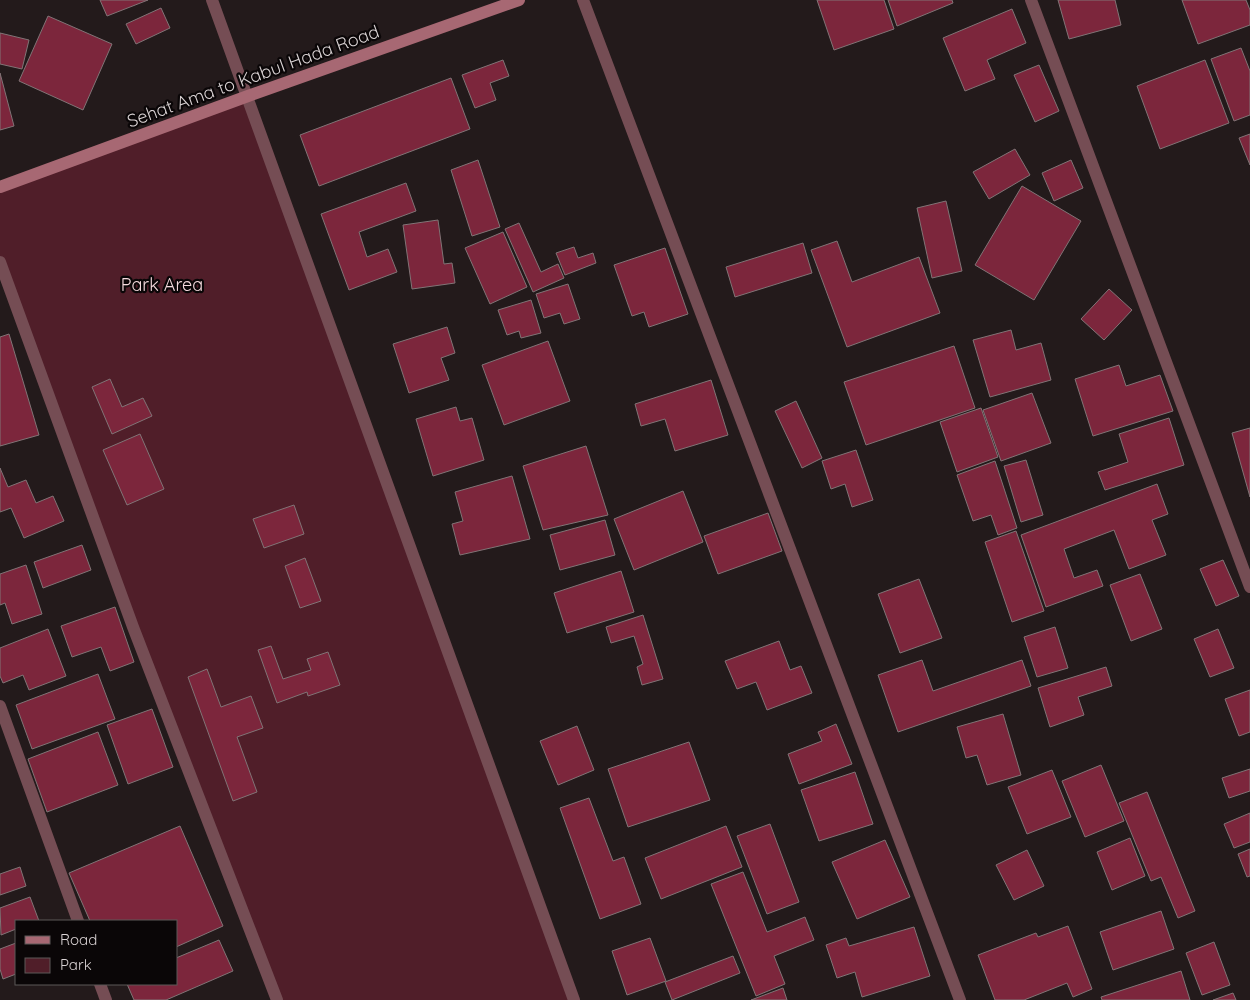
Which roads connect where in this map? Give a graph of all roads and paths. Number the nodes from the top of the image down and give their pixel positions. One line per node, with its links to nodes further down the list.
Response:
1 (212, 0): 5 (street)
2 (519, 0): 5 (main road, Sehat Ama to Kabul Hada Road)
3 (582, 0): 15 (street)
4 (1031, 0): 8 (street)
5 (248, 96): 6 (main road, Sehat Ama to Kabul Hada Road); 14 (street)
6 (0, 187)
7 (0, 262): 13 (street)
8 (1250, 587)
9 (0, 706): 10 (street)
10 (78, 920)
11 (100, 985): 12 (street)
12 (106, 1000)
13 (277, 1000)
14 (574, 1000)
15 (960, 1000)

